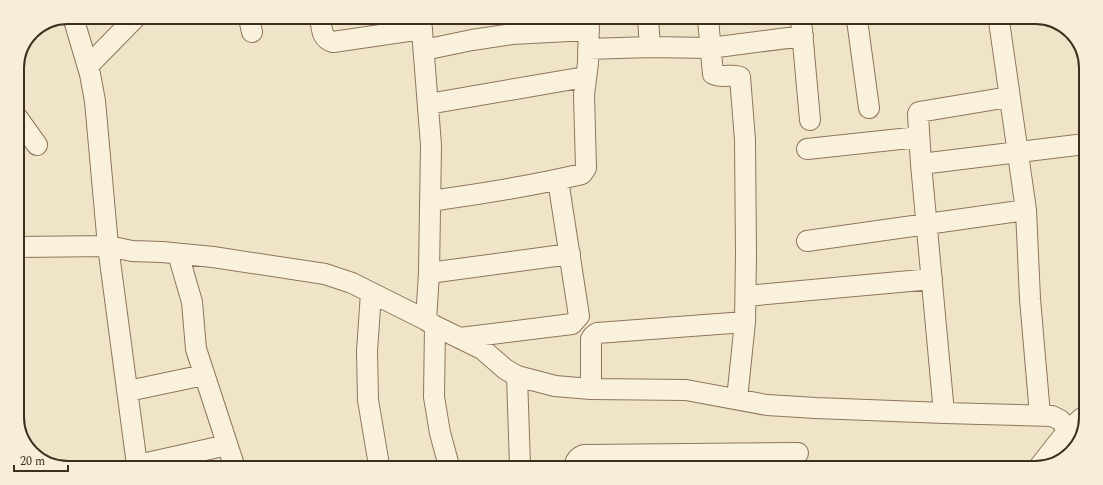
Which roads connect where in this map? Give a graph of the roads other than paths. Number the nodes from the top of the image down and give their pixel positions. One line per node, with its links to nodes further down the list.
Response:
1 (75, 24): 14 (street)
2 (129, 24): 14 (street)
3 (321, 24): 4 (street)
4 (422, 24): 13 (street)
5 (648, 24): 11 (street)
6 (708, 24): 12 (street)
7 (858, 24): 18 (street)
8 (999, 24): 16 (street)
9 (802, 28): 12 (street); 19 (street)
10 (589, 32): 11 (street); 13 (street); 15 (street)
11 (650, 47): 12 (street)
12 (710, 48): 39 (street)
13 (424, 50): 17 (street)
14 (88, 66): 32 (street)
15 (585, 77): 17 (street); 27 (street)
16 (1009, 97): 21 (street); 25 (street)
17 (428, 104): 28 (street)
18 (869, 108)
19 (810, 120)
20 (24, 127): 22 (street)
21 (919, 136): 24 (street); 26 (street)
22 (37, 145)
23 (1079, 145): 25 (street)
24 (807, 149)
25 (1018, 152): 26 (street); 29 (street)
26 (920, 164): 30 (street)
27 (558, 180): 28 (street); 35 (street)
28 (430, 201): 36 (street)
29 (1026, 210): 30 (street); 49 (street)
30 (927, 223): 31 (street); 37 (street)
31 (807, 241)
32 (108, 246): 33 (street); 34 (street); 46 (street)
33 (24, 247)
34 (178, 254): 38 (street); 43 (street)
35 (570, 254): 36 (street); 42 (street)
36 (429, 273): 41 (street)
37 (932, 279): 39 (street); 48 (street)
38 (371, 293): 41 (street); 57 (street)
39 (746, 296): 40 (street)
40 (745, 322): 45 (street); 47 (street)
41 (430, 323): 42 (street); 58 (street)
42 (460, 338): 44 (street)
43 (204, 375): 46 (street); 51 (street)
44 (517, 376): 45 (street); 59 (street)
45 (591, 389): 47 (street)
46 (128, 392): 54 (street)
47 (737, 399): 48 (street)
48 (944, 414): 49 (street)
49 (1040, 415): 50 (street)
50 (1075, 424): 53 (street)
51 (227, 445): 55 (street); 56 (street)
52 (798, 453): 60 (street)
53 (1050, 459)
54 (137, 461)
55 (156, 461)
56 (233, 461)
57 (378, 461)
58 (448, 461)
59 (520, 461)
60 (575, 461)

